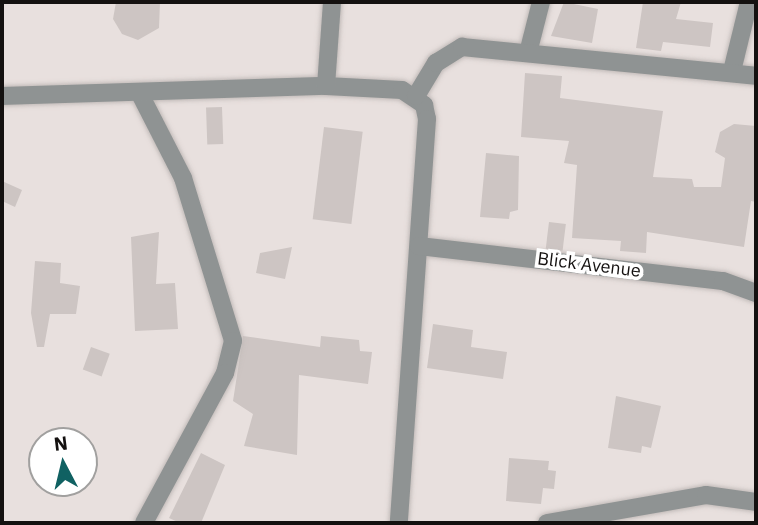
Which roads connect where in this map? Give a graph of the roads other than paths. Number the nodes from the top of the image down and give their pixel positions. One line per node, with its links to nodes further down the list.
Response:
1 (332, 2): 7 (street)
2 (541, 2): 4 (street)
3 (749, 2): 5 (street)
4 (529, 49): 5 (street); 10 (street)
5 (732, 71): 6 (street)
6 (756, 76)
7 (326, 86): 8 (street); 10 (street)
8 (140, 94): 9 (street); 14 (street)
9 (2, 96)
10 (415, 96): 11 (street)
11 (419, 246): 12 (street, Blick Avenue); 15 (street)
12 (756, 293)
13 (756, 502): 16 (street)
14 (144, 523)
15 (399, 523)
16 (547, 523)

